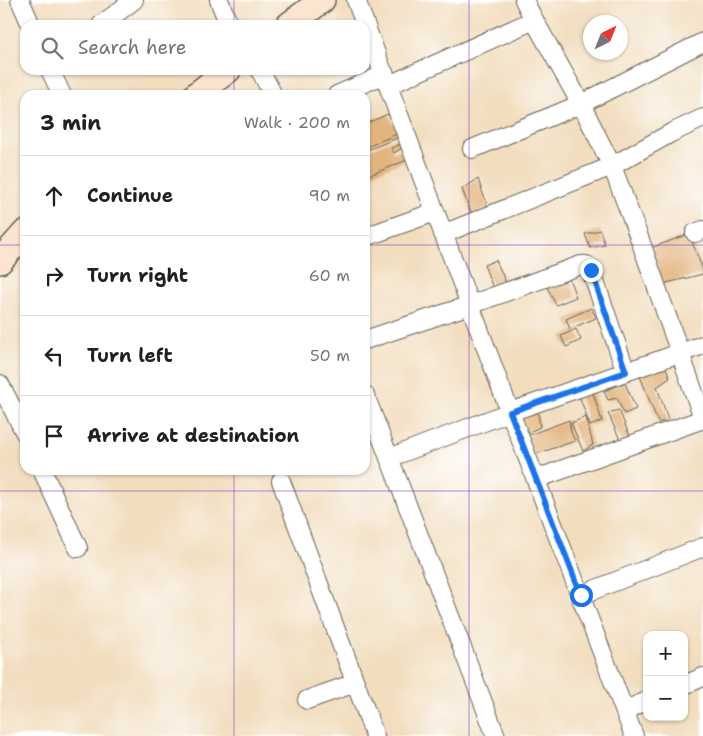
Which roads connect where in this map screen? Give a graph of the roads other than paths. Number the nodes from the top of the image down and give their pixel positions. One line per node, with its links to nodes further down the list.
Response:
1 (20, 0): 7 (street)
2 (134, 0): 8 (street)
3 (219, 0): 9 (street)
4 (322, 0): 10 (street)
5 (356, 0): 11 (street)
6 (524, 0): 12 (street)
7 (29, 20)
8 (108, 20)
9 (227, 20)
10 (296, 20)
11 (364, 20)
12 (534, 20): 18 (street); 23 (street)
13 (370, 36): 18 (street)
14 (703, 42): 23 (street)
15 (52, 75): 19 (street)
16 (222, 75): 20 (street)
17 (263, 75): 21 (street)
18 (387, 79): 22 (street); 27 (street)
19 (60, 90)
20 (202, 90)
21 (270, 90)
22 (353, 90)
23 (581, 104): 25 (street); 26 (street)
24 (703, 118): 26 (street)
25 (472, 149)
26 (612, 166): 28 (street); 35 (street)
27 (435, 212): 28 (street); 29 (street)
28 (443, 234): 32 (street)
29 (370, 235)
30 (20, 238): 31 (street)
31 (1, 256)
32 (470, 305): 33 (street); 36 (street); 39 (street)
33 (370, 338)
34 (703, 345): 35 (street)
35 (680, 353): 36 (street); 40 (street)
36 (626, 372): 39 (street)
37 (0, 384): 41 (street)
38 (370, 408): 42 (street)
39 (510, 412): 42 (street); 44 (street)
40 (703, 419): 44 (street)
41 (20, 423)
42 (390, 458): 56 (street)
43 (44, 475): 47 (street)
44 (536, 479): 48 (street)
45 (281, 481): 50 (street)
46 (703, 547): 48 (street)
47 (78, 548)
48 (581, 595): 54 (street)
49 (703, 677): 51 (street)
50 (355, 683): 52 (street); 55 (street)
51 (688, 683)
52 (307, 700)
53 (643, 703): 54 (street)
54 (624, 710): 57 (street)
55 (375, 736)
56 (496, 736)
57 (634, 736)

